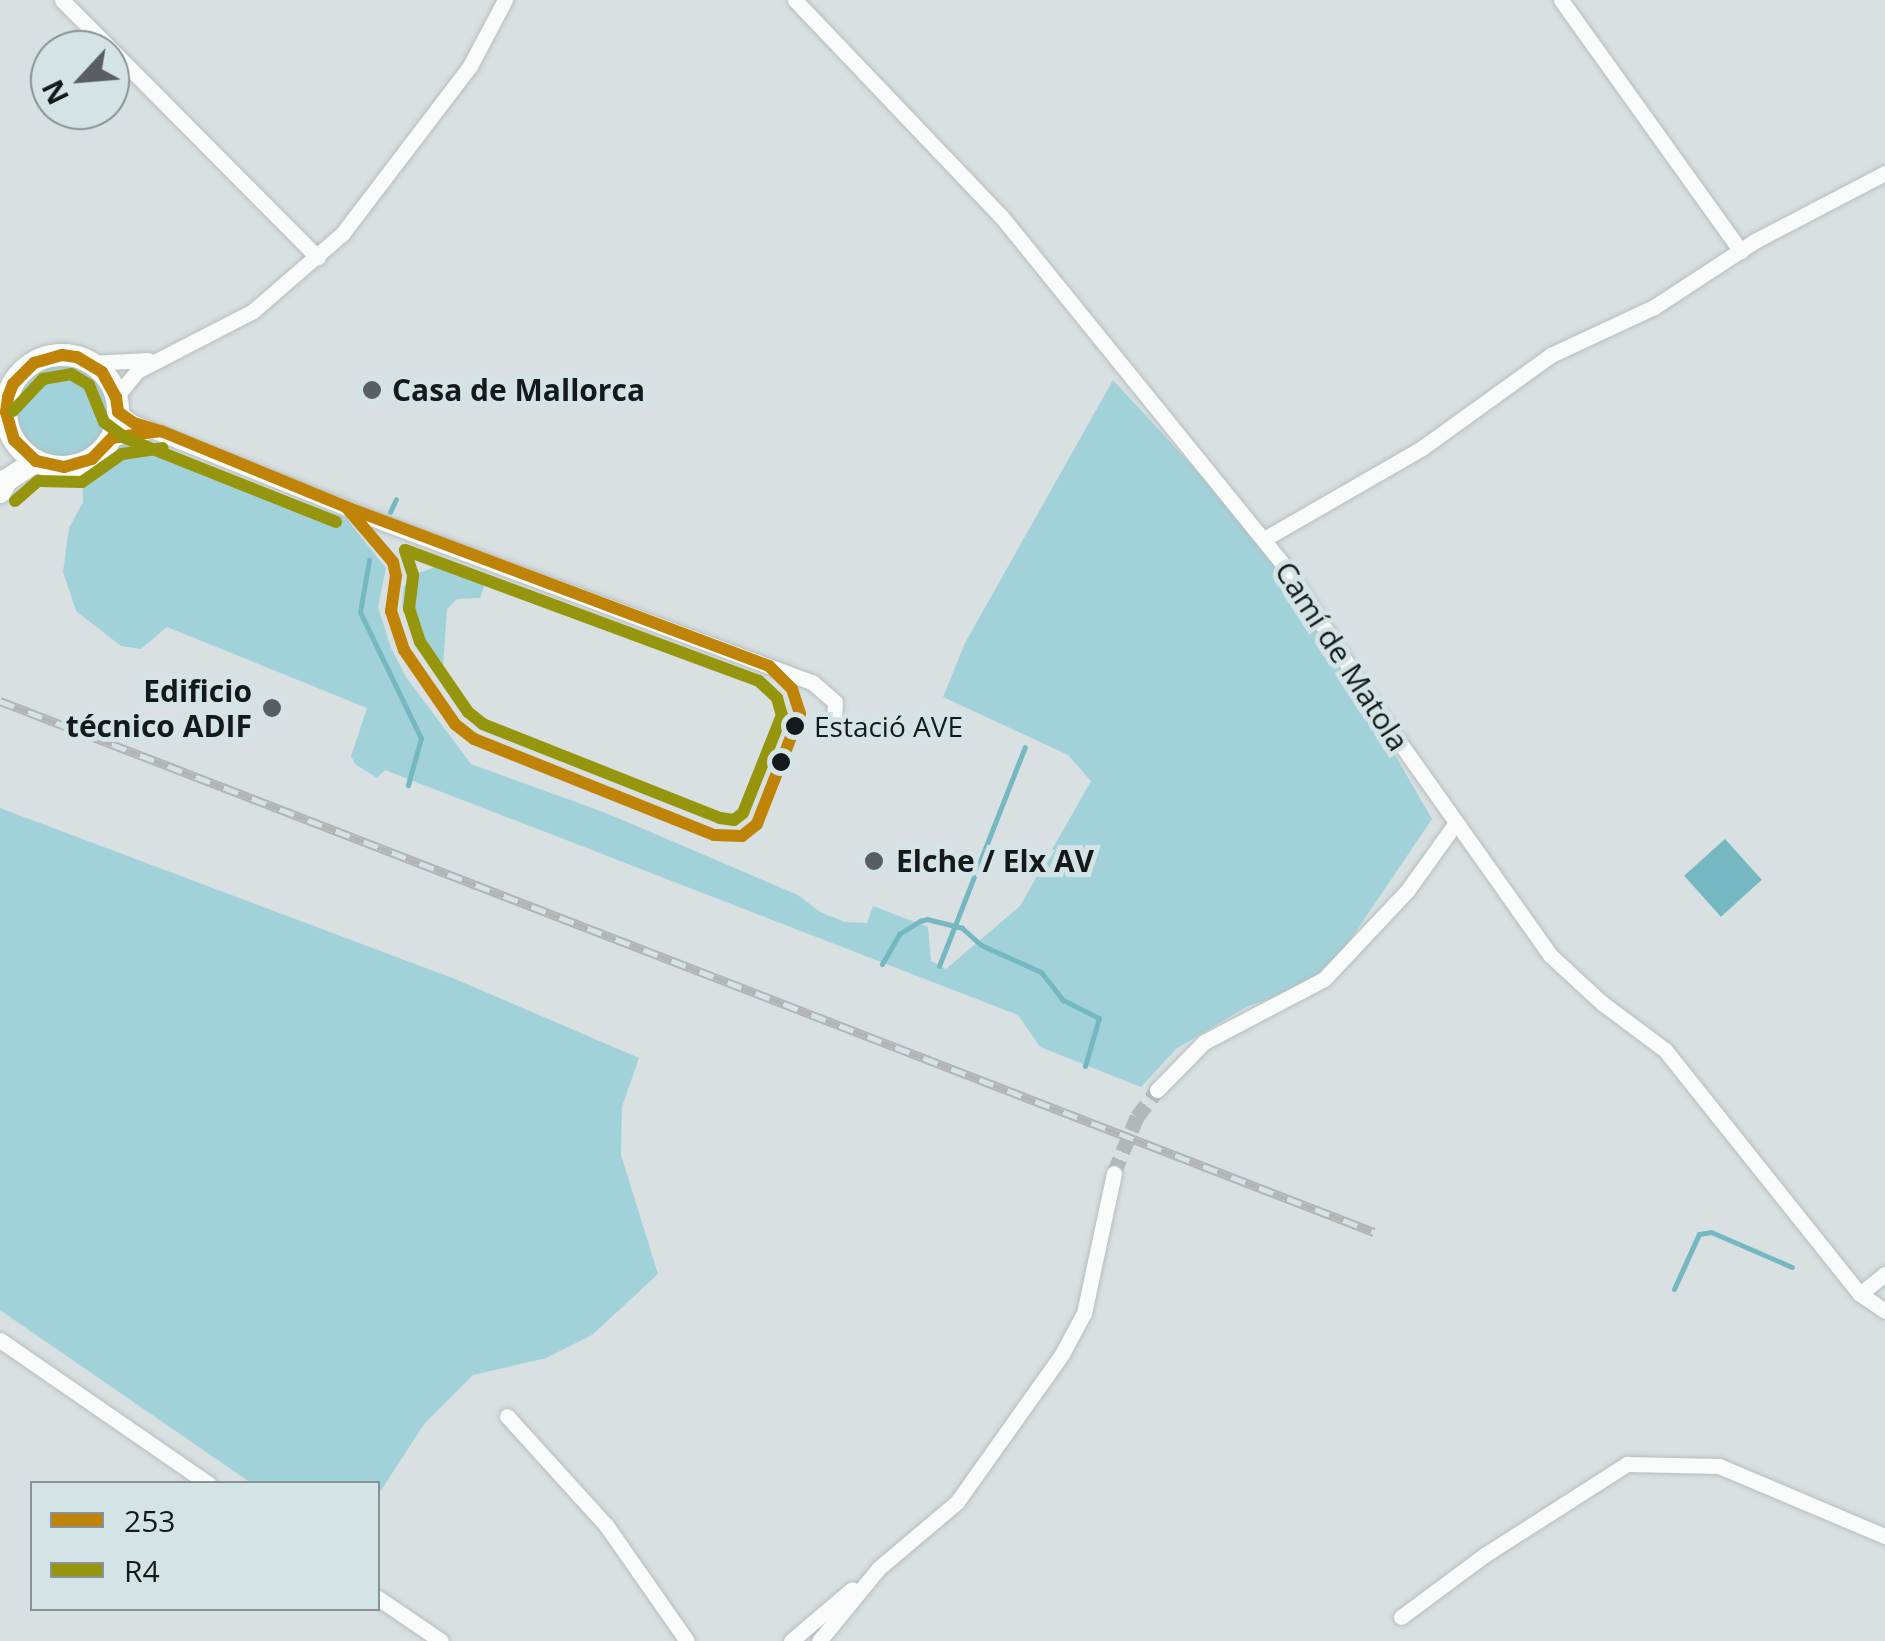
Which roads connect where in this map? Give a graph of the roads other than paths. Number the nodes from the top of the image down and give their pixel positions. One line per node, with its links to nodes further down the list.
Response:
1 (62, 0): 7 (street)
2 (505, 0): 7 (street)
3 (795, 0): 18 (street, Camí de Matola)
4 (1561, 0): 6 (street)
5 (1885, 172): 6 (street)
6 (1741, 251): 18 (street)
7 (318, 258): 8 (street)
8 (157, 360): 9 (street); 11 (street)
9 (90, 363): 10 (main road); 11 (main road)
10 (5, 395): 12 (main road)
11 (117, 405): 13 (street); 14 (main road)
12 (4, 427): 15 (main road); 16 (main road)
13 (161, 431): 14 (street); 19 (street)
14 (112, 438): 15 (main road)
15 (36, 461): 17 (main road)
16 (0, 474)
17 (0, 492)
18 (1264, 540): 20 (street, Camí de Matola)
19 (834, 718)
20 (1455, 824): 21 (street); 24 (street, Camí de Matola)
21 (1157, 1090)
22 (1114, 1173): 30 (street)
23 (1885, 1274): 24 (street)
24 (1860, 1294): 25 (street, Camí de Matola)
25 (1885, 1310)
26 (0, 1340): 28 (street)
27 (507, 1416): 34 (street)
28 (206, 1481)
29 (1885, 1536): 32 (street)
30 (879, 1568): 35 (street); 36 (street)
31 (380, 1599): 33 (street)
32 (1400, 1616)
33 (441, 1641)
34 (687, 1641)
35 (791, 1641)
36 (819, 1641)

